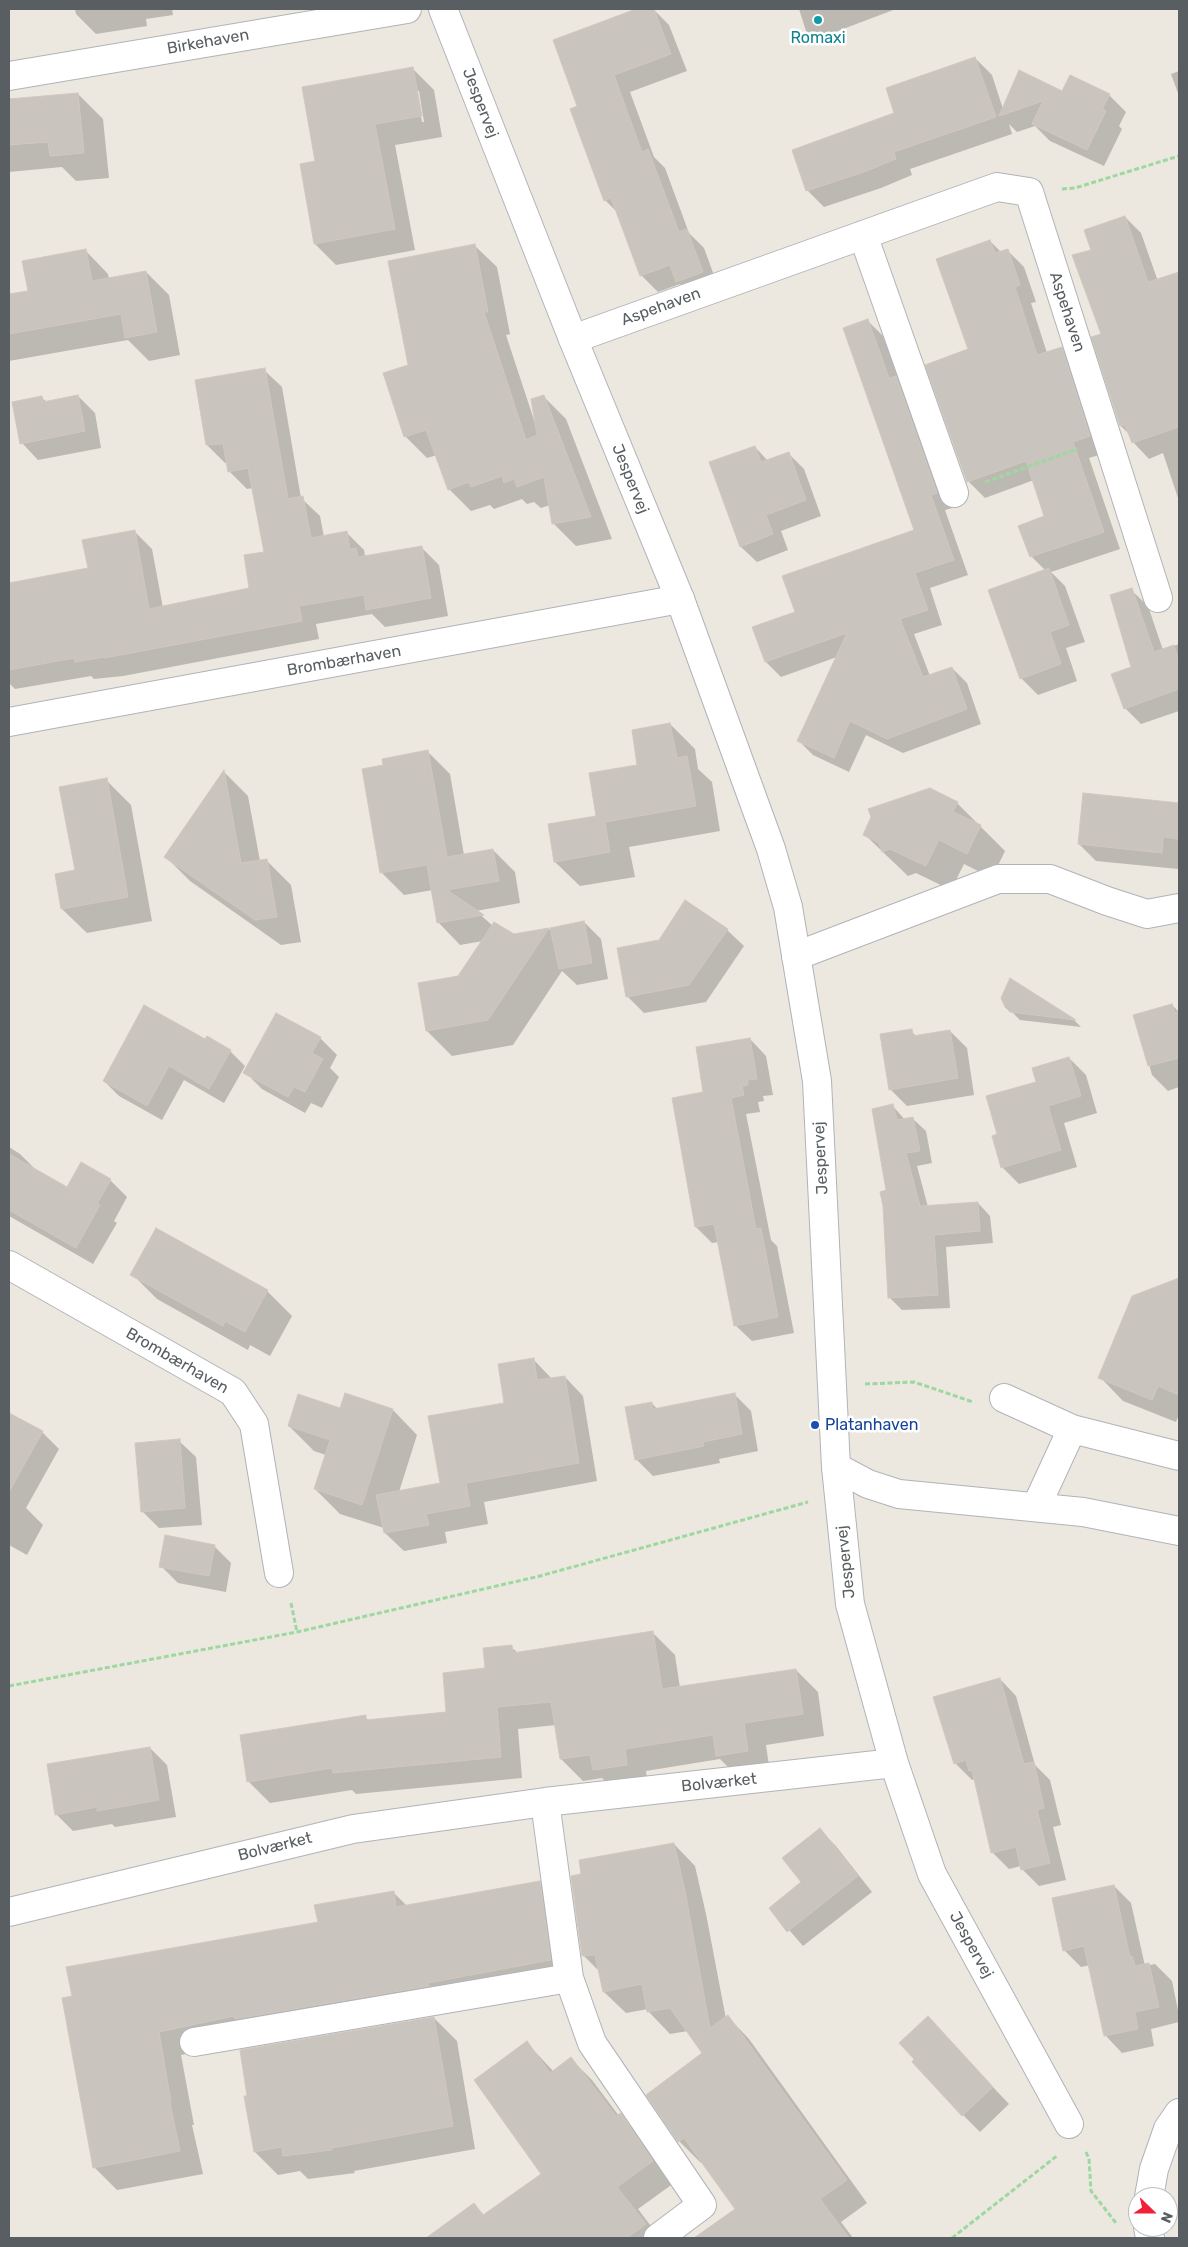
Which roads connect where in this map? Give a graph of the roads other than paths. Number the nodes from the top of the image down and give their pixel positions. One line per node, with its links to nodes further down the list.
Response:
1 (407, 9): 3 (street, Birkehaven)
2 (443, 9): 5 (street, Jespervej)
3 (9, 76)
4 (863, 236): 5 (street, Aspehaven); 6 (street); 7 (street, Aspehaven)
5 (573, 338): 8 (street, Jespervej)
6 (954, 494)
7 (1158, 598)
8 (680, 599): 9 (street, Brombærhaven); 11 (street, Jespervej)
9 (9, 722)
10 (1179, 908): 11 (street)
11 (796, 956): 16 (street, Jespervej)
12 (9, 1265): 19 (street, Brombærhaven)
13 (1004, 1398): 14 (street)
14 (1072, 1429): 15 (street); 17 (street)
15 (1179, 1456)
16 (836, 1467): 17 (street); 20 (street, Jespervej)
17 (1036, 1507): 18 (street)
18 (1179, 1531)
19 (279, 1572)
20 (894, 1763): 21 (street, Bolværket); 26 (street, Jespervej)
21 (545, 1802): 22 (street, Bolværket); 23 (street)
22 (9, 1912)
23 (569, 1978): 24 (street); 28 (street)
24 (194, 2042)
25 (1179, 2113): 27 (street)
26 (1074, 2131)
27 (1151, 2187)
28 (658, 2238)

